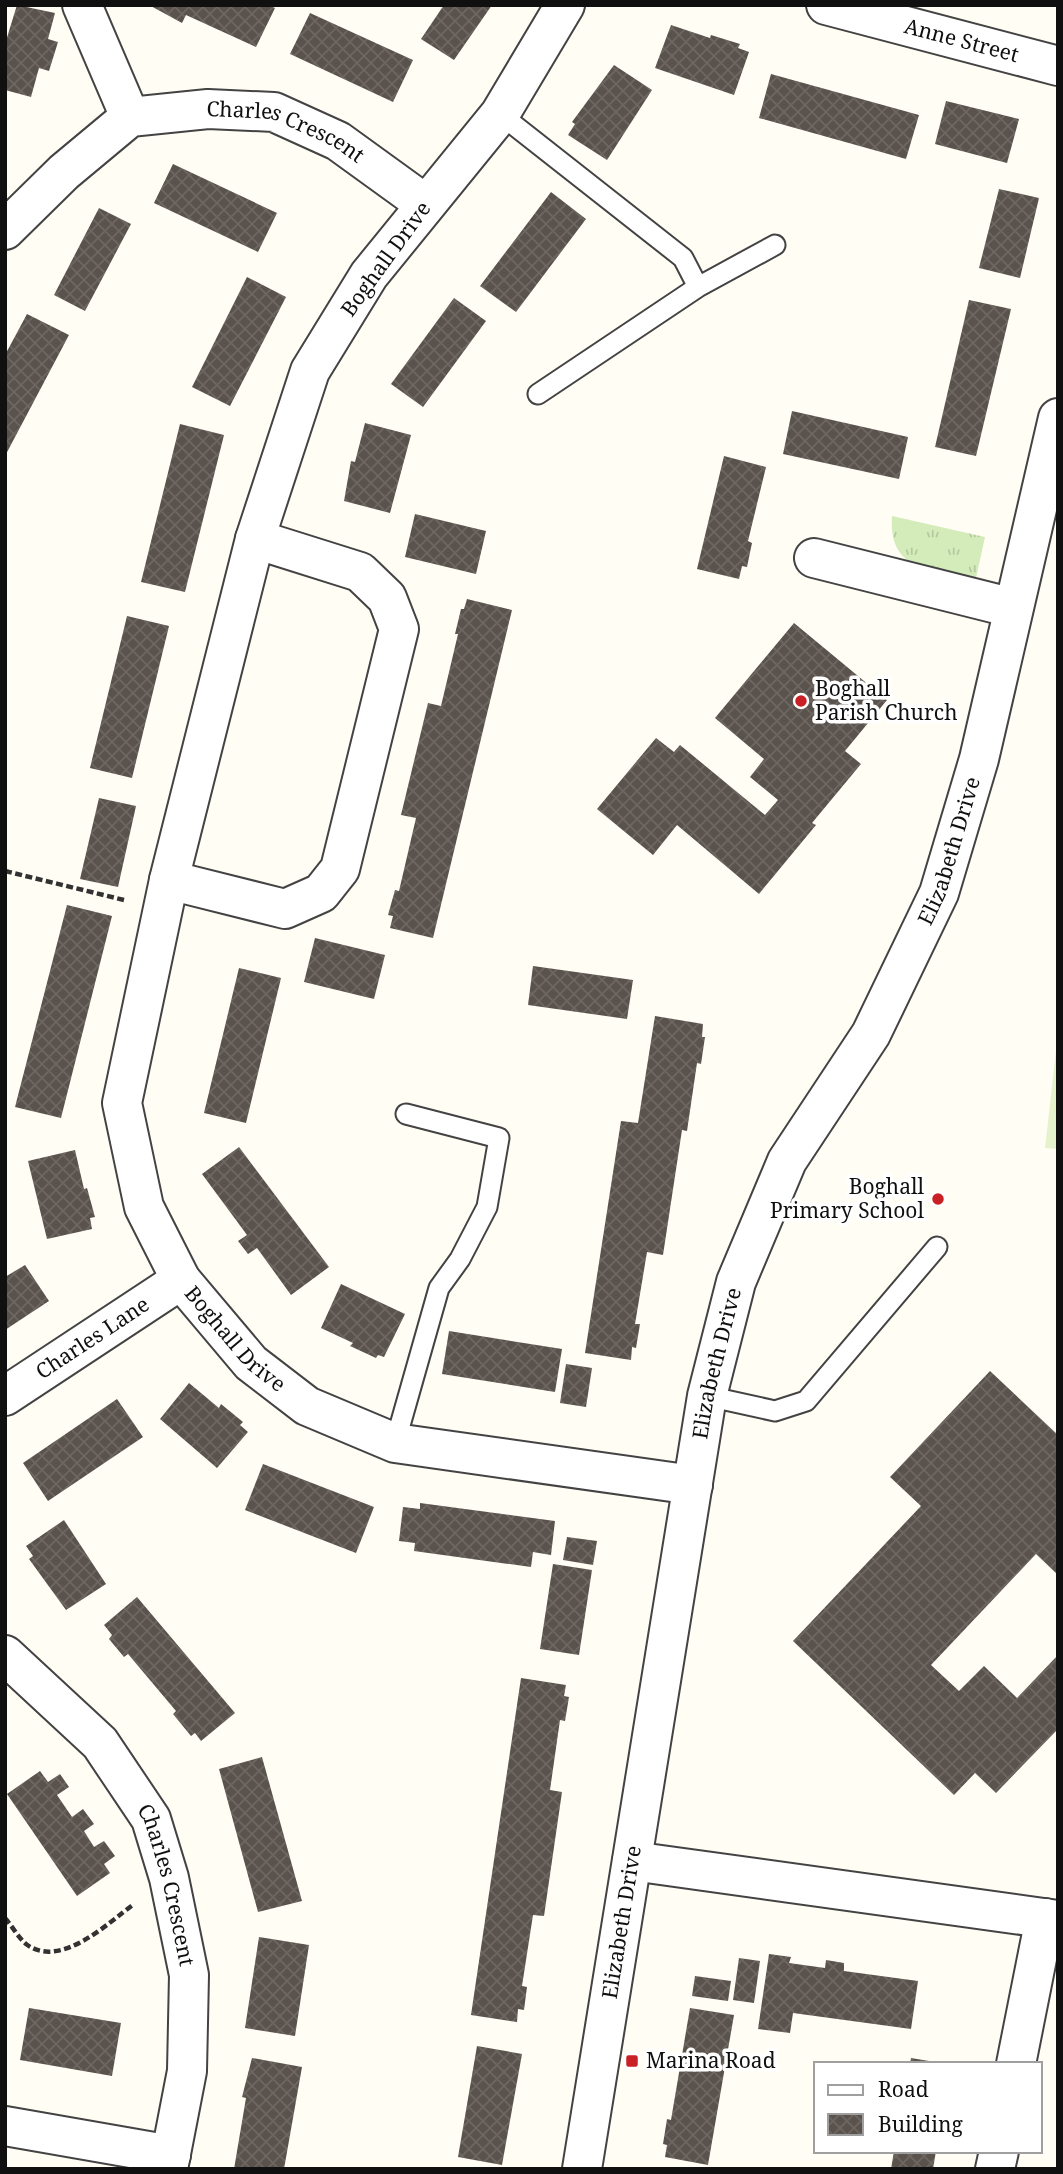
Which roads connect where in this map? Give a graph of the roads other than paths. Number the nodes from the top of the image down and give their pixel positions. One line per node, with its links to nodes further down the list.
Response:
1 (82, 5): 6 (street)
2 (565, 5): 5 (street, Boghall Drive)
3 (826, 5): 4 (street, Anne Street)
4 (1058, 66)
5 (500, 114): 7 (street, Boghall Drive); 10 (lane)
6 (130, 117): 7 (street, Charles Crescent); 8 (street)
7 (425, 204): 14 (street, Boghall Drive)
8 (5, 230)
9 (775, 245): 10 (lane)
10 (698, 287): 11 (lane)
11 (538, 394)
12 (1058, 418): 13 (street, Elizabeth Drive)
13 (1053, 458): 16 (street, Elizabeth Drive)
14 (255, 539): 17 (street, Boghall Drive); 17 (street)
15 (814, 558): 16 (street)
16 (1013, 607): 22 (street, Elizabeth Drive)
17 (166, 895): 20 (street, Boghall Drive)
18 (406, 1114): 23 (lane)
19 (937, 1247): 22 (lane)
20 (181, 1280): 21 (street, Charles Lane); 23 (street, Boghall Drive)
21 (5, 1396)
22 (707, 1396): 24 (street, Elizabeth Drive)
23 (396, 1443): 24 (street, Boghall Drive)
24 (693, 1485): 26 (street, Elizabeth Drive)
25 (5, 1655): 30 (street, Charles Crescent)
26 (632, 1861): 27 (street); 31 (street, Elizabeth Drive)
27 (1051, 1919): 28 (street)
28 (1016, 2062)
29 (5, 2126): 30 (street)
30 (169, 2162)
31 (582, 2169)

